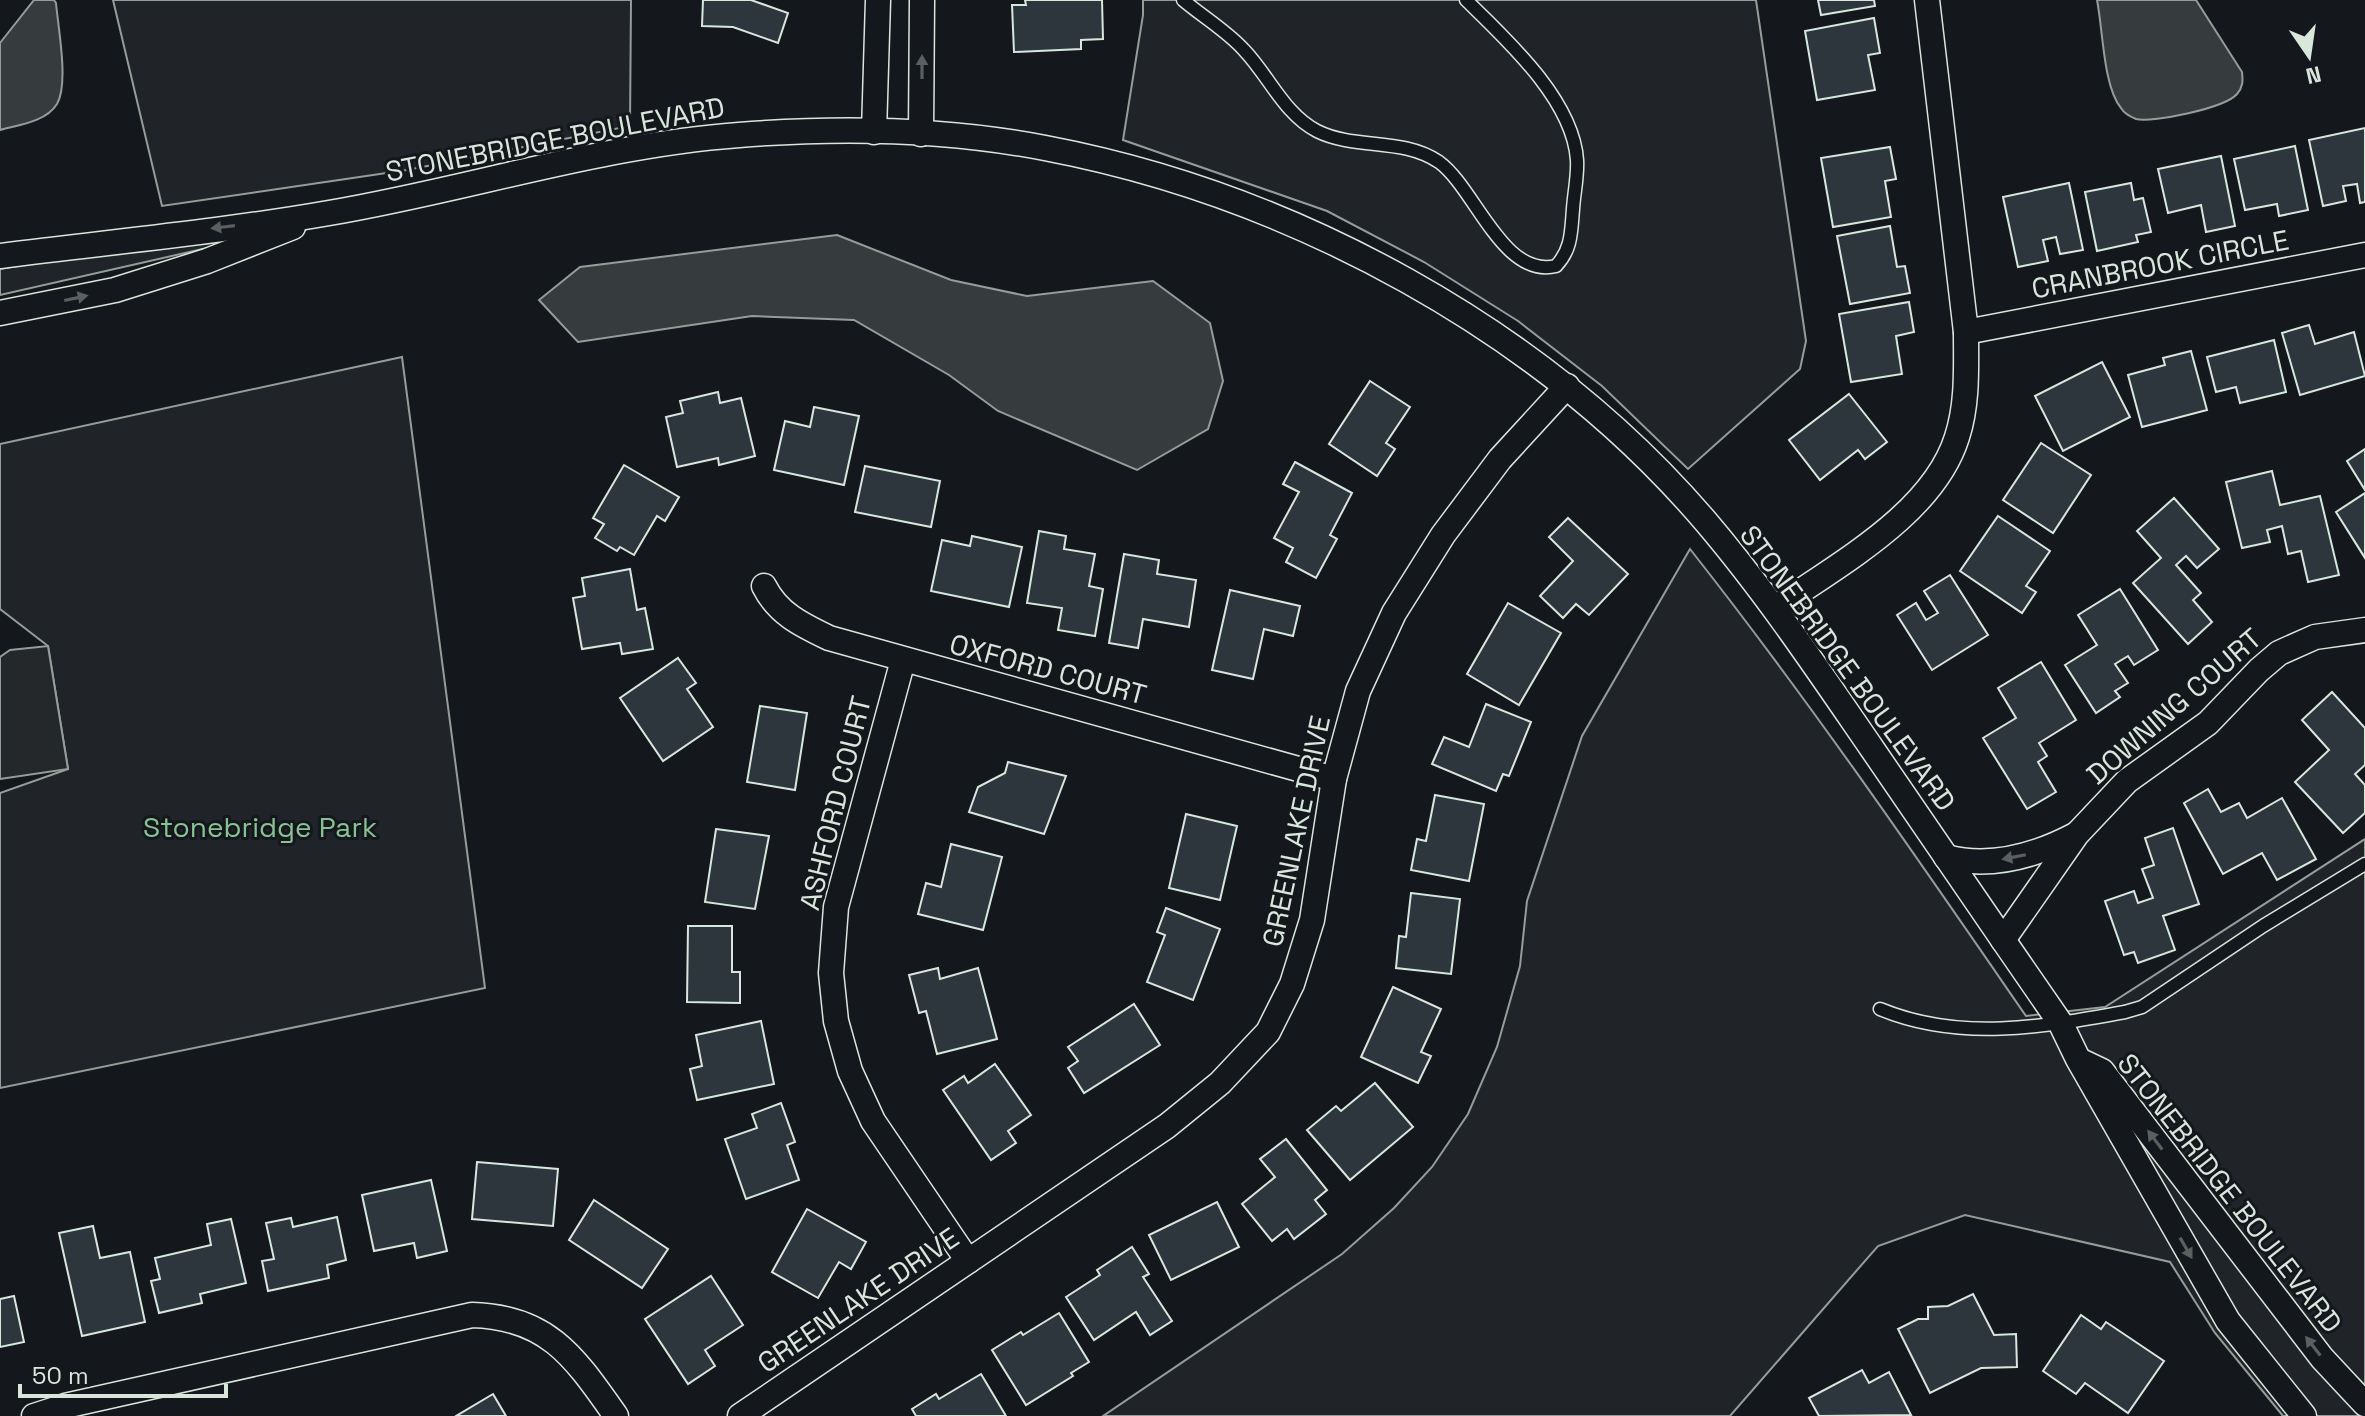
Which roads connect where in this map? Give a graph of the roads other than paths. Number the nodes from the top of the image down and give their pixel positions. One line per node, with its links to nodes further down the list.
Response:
1 (878, 0): 6 (street)
2 (922, 0): 7 (street, one-way to 2)
3 (1183, 0): 4 (lane)
4 (1466, 0)
5 (1927, 0): 12 (street)
6 (874, 132): 7 (street, STONEBRIDGE BOULEVARD); 8 (street, STONEBRIDGE BOULEVARD)
7 (921, 134): 13 (street, STONEBRIDGE BOULEVARD)
8 (328, 213): 10 (street, STONEBRIDGE BOULEVARD, one-way to 10); 11 (street, STONEBRIDGE BOULEVARD, one-way to 8)
9 (2365, 255): 12 (street, CRANBROOK CIRCLE)
10 (0, 256)
11 (0, 313)
12 (1966, 332): 15 (street)
13 (1567, 386): 15 (street, STONEBRIDGE BOULEVARD); 18 (street, GREENLAKE DRIVE)
14 (764, 586): 17 (street, OXFORD COURT)
15 (1776, 608): 20 (street, STONEBRIDGE BOULEVARD)
16 (2365, 630): 19 (street, DOWNING COURT)
17 (903, 660): 18 (street, OXFORD COURT); 26 (street, ASHFORD COURT)
18 (1334, 779): 26 (street, GREENLAKE DRIVE)
19 (2077, 834): 20 (street, DOWNING COURT, one-way to 20); 22 (street, DOWNING COURT)
20 (1946, 857): 22 (street, STONEBRIDGE BOULEVARD)
21 (2365, 864): 24 (lane)
22 (2003, 940): 24 (street, STONEBRIDGE BOULEVARD)
23 (1880, 1009): 24 (lane)
24 (2061, 1024): 25 (street, STONEBRIDGE BOULEVARD)
25 (2078, 1059): 27 (street, STONEBRIDGE BOULEVARD, one-way to 25); 31 (street, STONEBRIDGE BOULEVARD, one-way to 31)
26 (968, 1261): 30 (street, GREENLAKE DRIVE)
27 (2365, 1404)
28 (34, 1416): 29 (street)
29 (616, 1416)
30 (740, 1416)
31 (2304, 1416)

